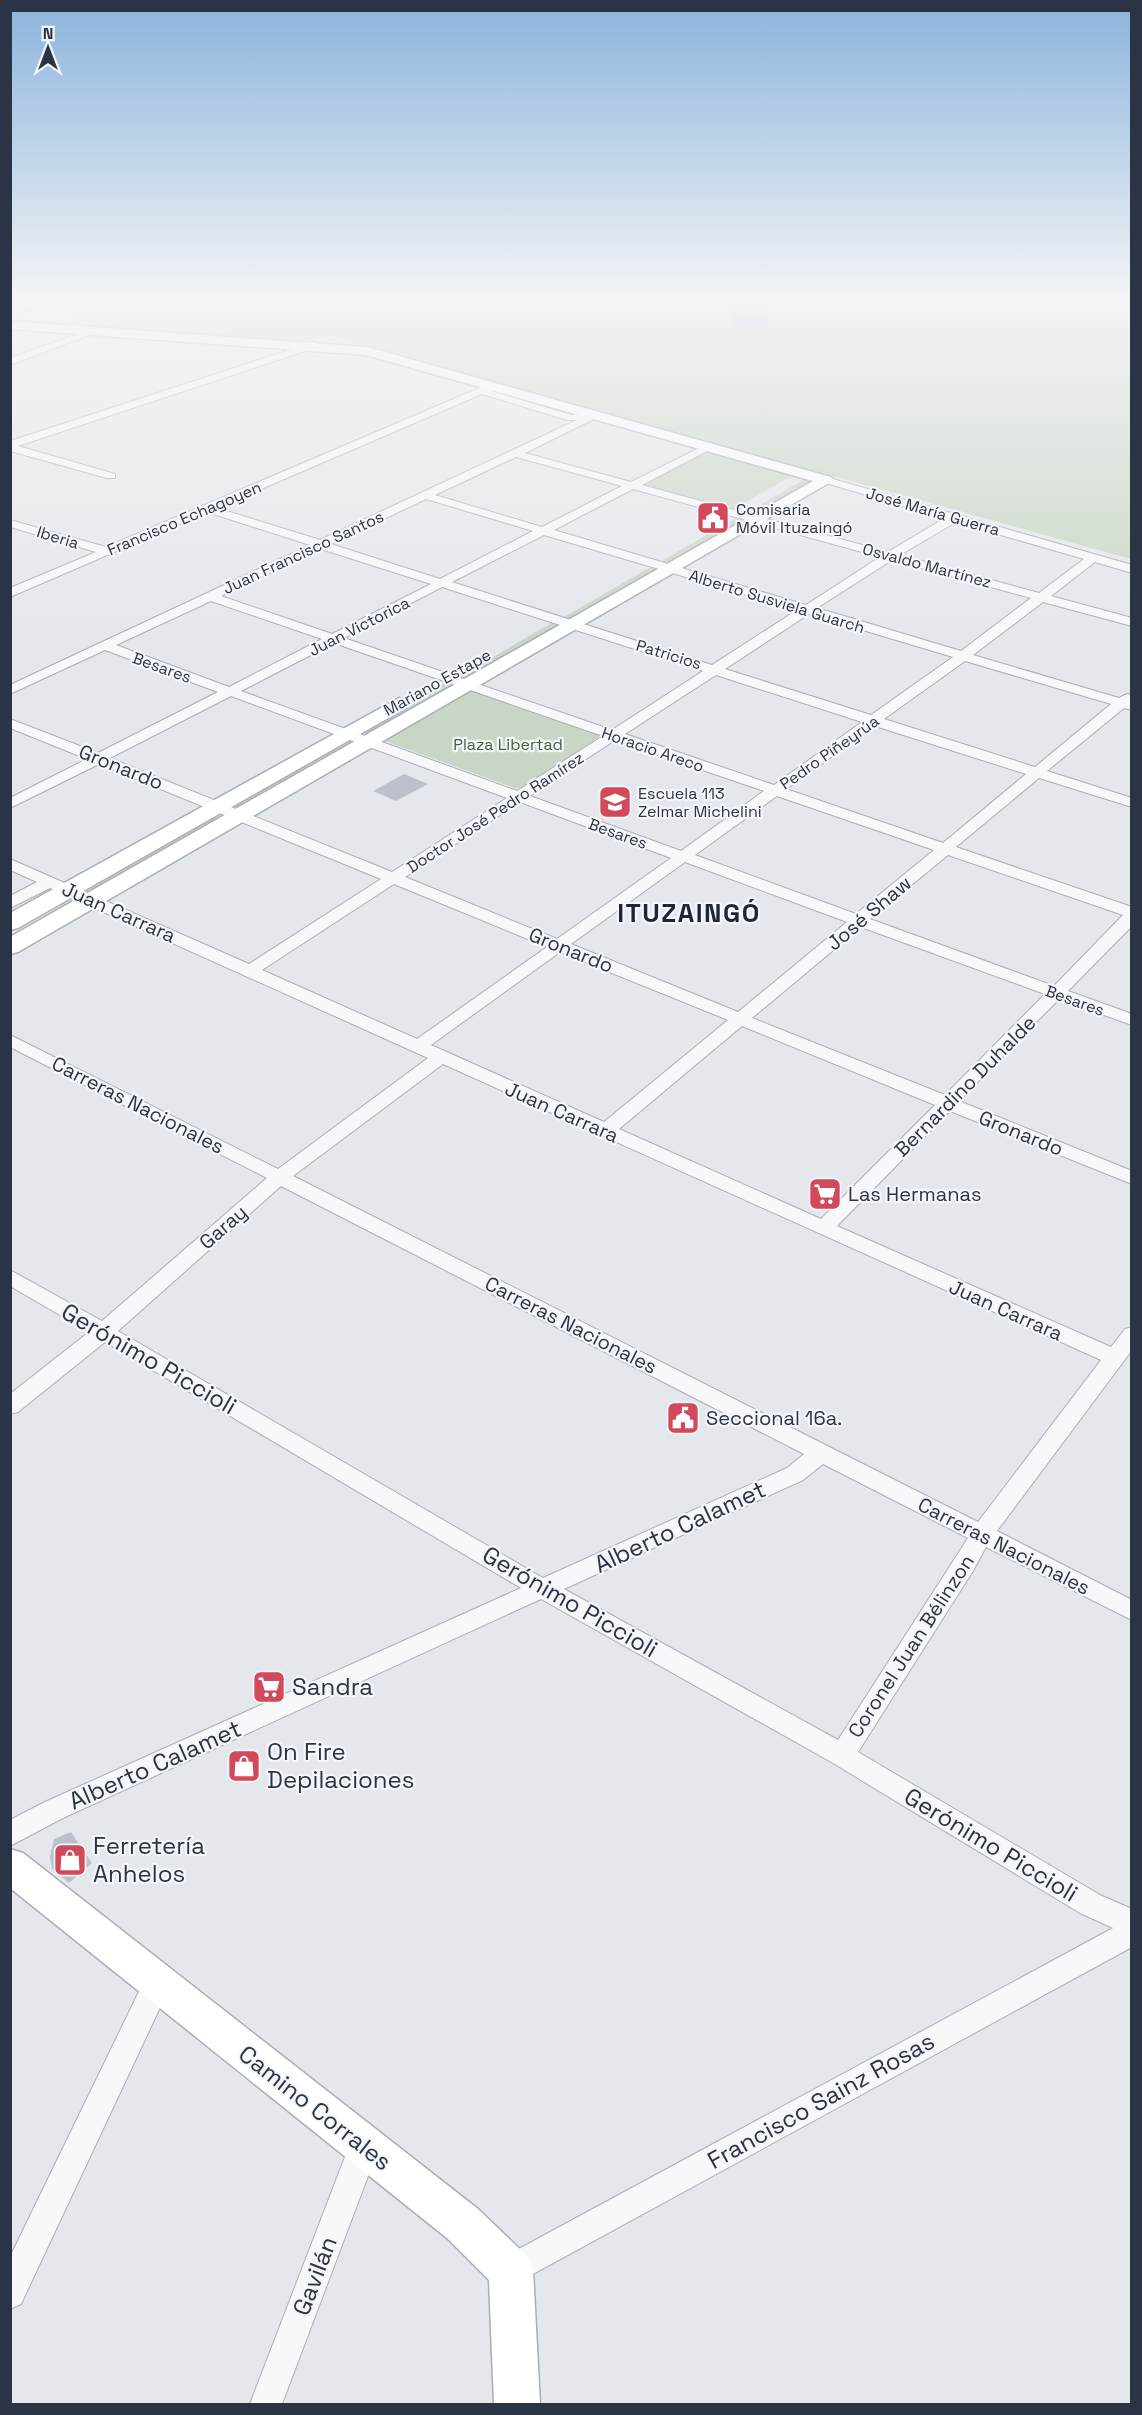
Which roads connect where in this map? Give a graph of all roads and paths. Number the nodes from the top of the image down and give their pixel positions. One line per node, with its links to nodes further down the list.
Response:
1 (119, 410): 5 (street)
2 (436, 410): 13 (street, Francisco Echagoyen)
3 (571, 410): 4 (street, José María Guerra)
4 (595, 416): 6 (street, José María Guerra); 7 (street, Juan Francisco Santos)
5 (10, 446): 9 (street)
6 (707, 447): 8 (street, José María Guerra); 11 (street, Juan Victorica)
7 (514, 453): 11 (street, Osvaldo Martínez); 12 (street, Juan Francisco Santos)
8 (805, 474): 10 (street, José María Guerra); 14 (street, Mariano Estape)
9 (111, 476)
10 (826, 480): 15 (street, José María Guerra); 16 (street, Mariano Estape)
11 (633, 485): 14 (street, Osvaldo Martínez); 18 (street, Juan Victorica)
12 (423, 495): 18 (street, Alberto Susviela Guarch); 19 (street, Juan Francisco Santos)
13 (206, 508): 19 (street, Patricios); 20 (street, Francisco Echagoyen)
14 (735, 514): 16 (street, Osvaldo Martínez); 23 (street, Mariano Estape)
15 (954, 518): 21 (street, Doctor José Pedro Ramírez); 22 (street, José María Guerra)
16 (756, 520): 21 (street, Osvaldo Martínez); 24 (street, Mariano Estape)
17 (10, 523): 20 (street, Iberia)
18 (544, 531): 23 (street, Alberto Susviela Guarch); 26 (street, Juan Victorica)
19 (321, 544): 26 (street, Patricios); 28 (street, Juan Francisco Santos)
20 (106, 551): 27 (street, Francisco Echagoyen)
21 (891, 555): 29 (street, Osvaldo Martínez); 30 (street, Doctor José Pedro Ramírez)
22 (1093, 558): 25 (street, José María Guerra); 29 (street, Pedro Piñeyrúa)
23 (649, 562): 24 (street, Alberto Susviela Guarch); 31 (street, Mariano Estape)
24 (671, 569): 30 (street, Alberto Susviela Guarch); 33 (street, Mariano Estape)
25 (1131, 569)
26 (443, 583): 31 (street, Patricios); 34 (street, Juan Victorica)
27 (10, 593)
28 (210, 596): 34 (street, Horacio Areco); 35 (street, Juan Francisco Santos)
29 (1042, 597): 32 (street, Osvaldo Martínez); 36 (street, Pedro Piñeyrúa)
30 (808, 610): 36 (street, Alberto Susviela Guarch); 37 (street, Doctor José Pedro Ramírez)
31 (552, 617): 33 (street, Patricios); 38 (street, Mariano Estape)
32 (1131, 622)
33 (574, 624): 37 (street, Patricios); 39 (street, Mariano Estape)
34 (334, 639): 38 (street, Horacio Areco); 41 (street, Juan Victorica)
35 (105, 646): 40 (street, Juan Francisco Santos); 41 (street, Besares)
36 (963, 656): 42 (street, Alberto Susviela Guarch); 43 (street, Pedro Piñeyrúa)
37 (715, 669): 43 (street, Patricios); 46 (street, Doctor José Pedro Ramírez)
38 (446, 677): 39 (street, Horacio Areco); 45 (street, Mariano Estape)
39 (469, 686): 46 (street, Horacio Areco); 47 (street, Mariano Estape)
40 (10, 690)
41 (231, 692): 45 (street, Besares); 48 (street, Juan Victorica)
42 (1128, 701): 49 (street, José Shaw)
43 (874, 720): 49 (street, Patricios); 50 (street, Pedro Piñeyrúa)
44 (10, 723): 48 (street, Gronardo)
45 (345, 733): 47 (street, Besares); 54 (street, Mariano Estape)
46 (612, 735): 50 (street, Horacio Areco); 51 (street, Doctor José Pedro Ramírez)
47 (369, 742): 51 (street, Besares); 55 (street, Mariano Estape)
48 (100, 759): 53 (street, Juan Victorica); 54 (street, Gronardo)
49 (1037, 773): 52 (street, Patricios); 56 (street, José Shaw)
50 (774, 791): 56 (street, Horacio Areco); 57 (street, Pedro Piñeyrúa)
51 (520, 797): 57 (street, Besares); 59 (street, Doctor José Pedro Ramírez)
52 (1131, 803)
53 (10, 804)
54 (217, 806): 55 (street, Gronardo); 60 (street, Mariano Estape)
55 (240, 816): 59 (street, Gronardo); 61 (street, Mariano Estape)
56 (946, 850): 63 (street, Horacio Areco); 64 (street, José Shaw)
57 (682, 856): 64 (street, Besares); 66 (street, Pedro Piñeyrúa)
58 (10, 864): 60 (street, Juan Carrara)
59 (393, 877): 66 (street, Gronardo); 68 (street, Doctor José Pedro Ramírez)
60 (59, 886): 61 (street, Juan Carrara); 62 (street); 65 (street, Mariano Estape)
61 (92, 900): 67 (street, Mariano Estape); 68 (street, Juan Carrara)
62 (10, 903)
63 (1131, 915): 69 (street, Bernardino Duhalde)
64 (859, 921): 69 (street, Besares); 70 (street, José Shaw)
65 (10, 923)
66 (558, 944): 70 (street, Gronardo); 73 (street, Pedro Piñeyrúa)
67 (10, 947)
68 (250, 971): 73 (street, Juan Carrara)
69 (1056, 993): 71 (street, Besares); 75 (street, Bernardino Duhalde)
70 (741, 1019): 75 (street, Gronardo); 76 (street, José Shaw)
71 (1131, 1020)
72 (10, 1040): 77 (street, Carreras Nacionales)
73 (417, 1047): 74 (street, Juan Carrara)
74 (441, 1057): 76 (street, Juan Carrara); 77 (street, Garay)
75 (948, 1103): 78 (street, Gronardo); 79 (street, Bernardino Duhalde)
76 (605, 1131): 79 (street, Juan Carrara)
77 (281, 1176): 81 (street, Garay); 85 (street, Carreras Nacionales)
78 (1131, 1178)
79 (823, 1229): 83 (street, Juan Carrara)
80 (10, 1277): 81 (street, Gerónimo Piccioli)
81 (103, 1332): 84 (street, Garay); 87 (street, Gerónimo Piccioli)
82 (1131, 1334): 83 (street, Coronel Juan Bélinzon)
83 (1115, 1358): 86 (street, Coronel Juan Bélinzon)
84 (10, 1406)
85 (821, 1453): 86 (street, Carreras Nacionales); 87 (street, Alberto Calamet)
86 (981, 1535): 88 (street, Carreras Nacionales); 89 (street, Coronel Juan Bélinzon)
87 (543, 1588): 89 (street, Gerónimo Piccioli); 90 (street, Alberto Calamet)
88 (1131, 1611)
89 (842, 1755): 92 (street, Gerónimo Piccioli)
90 (10, 1834)
91 (10, 1865): 94 (street, Camino Corrales)
92 (1131, 1923)
93 (1131, 1932): 96 (street, Francisco Sainz Rosas)
94 (158, 1982): 95 (street, Camino Corrales); 97 (street)
95 (363, 2147): 96 (street, Camino Corrales); 98 (street, Gavilán)
96 (511, 2270): 99 (street)
97 (10, 2293)
98 (266, 2404)
99 (517, 2404)

